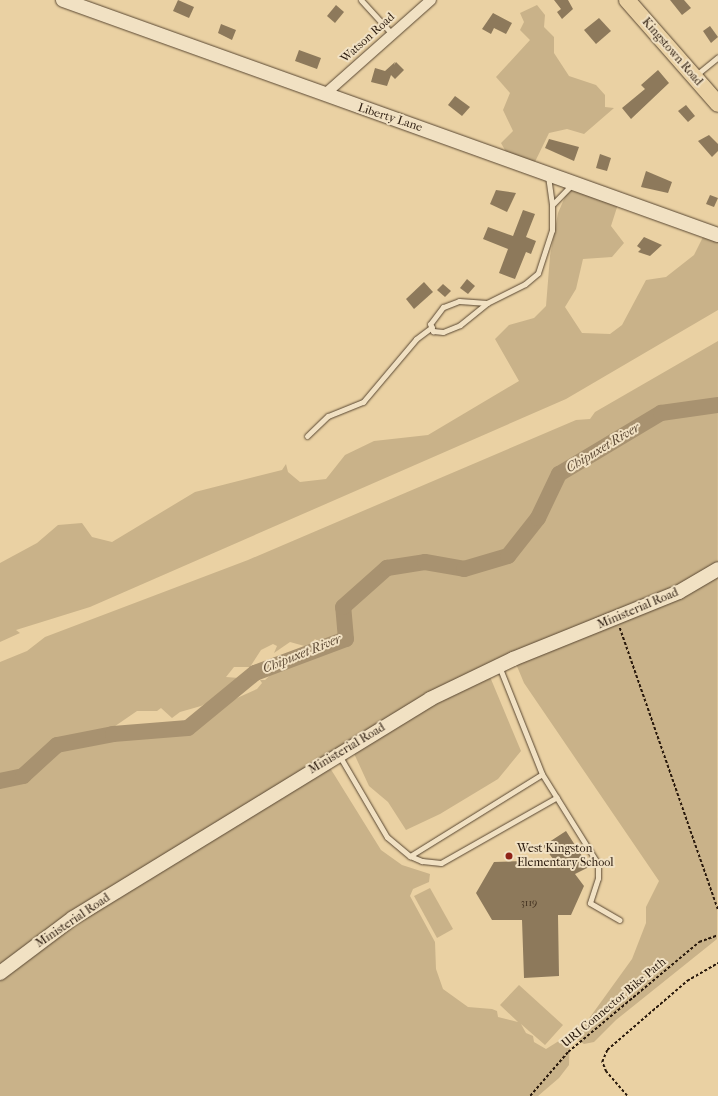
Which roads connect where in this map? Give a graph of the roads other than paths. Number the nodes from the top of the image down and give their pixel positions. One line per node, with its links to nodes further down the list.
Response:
1 (63, 0): 8 (main road, Liberty Lane)
2 (361, 0): 5 (lane)
3 (431, 0): 5 (street, Watson Road)
4 (626, 0): 7 (main road, Kingstown Road)
5 (392, 34): 8 (street, Watson Road)
6 (718, 58): 7 (lane)
7 (694, 77): 9 (main road, Kingstown Road)
8 (324, 95): 10 (main road, Liberty Lane)
9 (716, 97)
10 (547, 171): 11 (main road, Liberty Lane); 12 (lane)
11 (575, 182): 12 (lane); 13 (main road, Liberty Lane)
12 (552, 205): 14 (lane)
13 (718, 235)
14 (487, 303): 15 (lane); 15 (lane)
15 (432, 327): 16 (lane)
16 (307, 436)
17 (718, 569): 18 (main road, Ministerial Road)
18 (499, 666): 19 (main road, Ministerial Road); 20 (lane)
19 (338, 754): 22 (lane); 24 (main road, Ministerial Road)
20 (542, 774): 21 (lane); 22 (lane)
21 (557, 797): 22 (lane); 23 (lane)
22 (410, 856)
23 (619, 920)
24 (0, 973)

